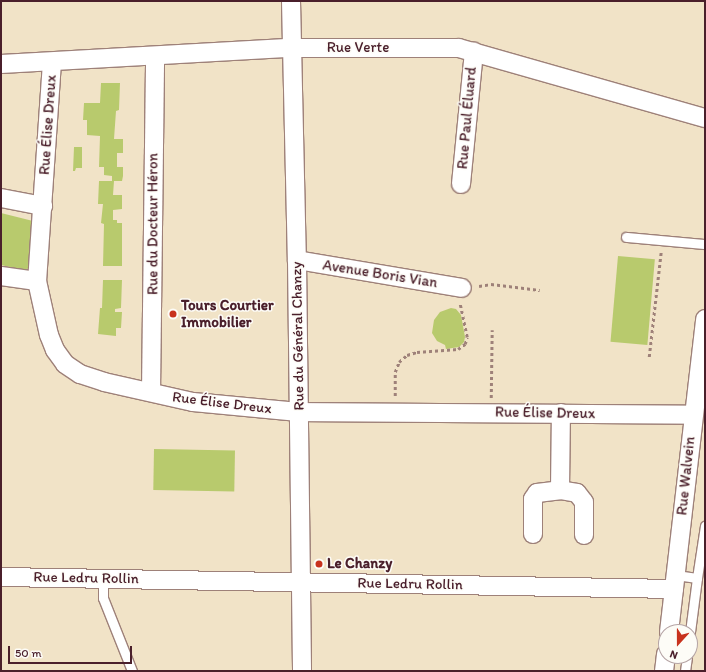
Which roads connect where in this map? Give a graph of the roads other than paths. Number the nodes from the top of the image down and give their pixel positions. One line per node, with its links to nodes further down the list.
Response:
1 (291, 1): 2 (street, Rue du Général Chanzy)
2 (292, 49): 3 (street, Rue Verte); 4 (street, Rue Verte); 13 (street, Rue du Général Chanzy)
3 (474, 52): 7 (street, Rue Verte); 8 (street, Rue Paul Éluard)
4 (155, 56): 5 (street, Rue Verte); 18 (street, Rue du Docteur Héron)
5 (52, 62): 6 (street, Rue Verte); 10 (street, Rue Élise Dreux)
6 (1, 64)
7 (705, 118)
8 (461, 184)
9 (1, 198): 10 (street)
10 (42, 206): 15 (street, Rue Élise Dreux)
11 (626, 237): 12 (lane)
12 (705, 244)
13 (297, 260): 16 (street, Avenue Boris Vian); 19 (street, Rue du Général Chanzy)
14 (1, 276): 15 (street)
15 (37, 281): 18 (street, Rue Élise Dreux)
16 (462, 288)
17 (705, 319): 21 (street, Rue Walvein)
18 (151, 392): 19 (street, Rue Élise Dreux)
19 (299, 412): 20 (street, Rue Élise Dreux); 29 (street, Rue du Général Chanzy)
20 (561, 413): 21 (street, Rue Élise Dreux); 22 (street)
21 (693, 414): 30 (street, Rue Walvein)
22 (560, 490): 24 (street); 25 (street)
23 (705, 526): 28 (lane)
24 (533, 534)
25 (584, 534)
26 (1, 577): 27 (street, Rue Ledru Rollin)
27 (103, 578): 29 (street, Rue Ledru Rollin); 33 (lane)
28 (697, 578): 30 (lane); 32 (lane)
29 (300, 582): 30 (street, Rue Ledru Rollin); 34 (street, Rue du Général Chanzy)
30 (675, 582): 31 (street, Rue Walvein)
31 (670, 624)
32 (691, 624)
33 (132, 671)
34 (302, 671)

